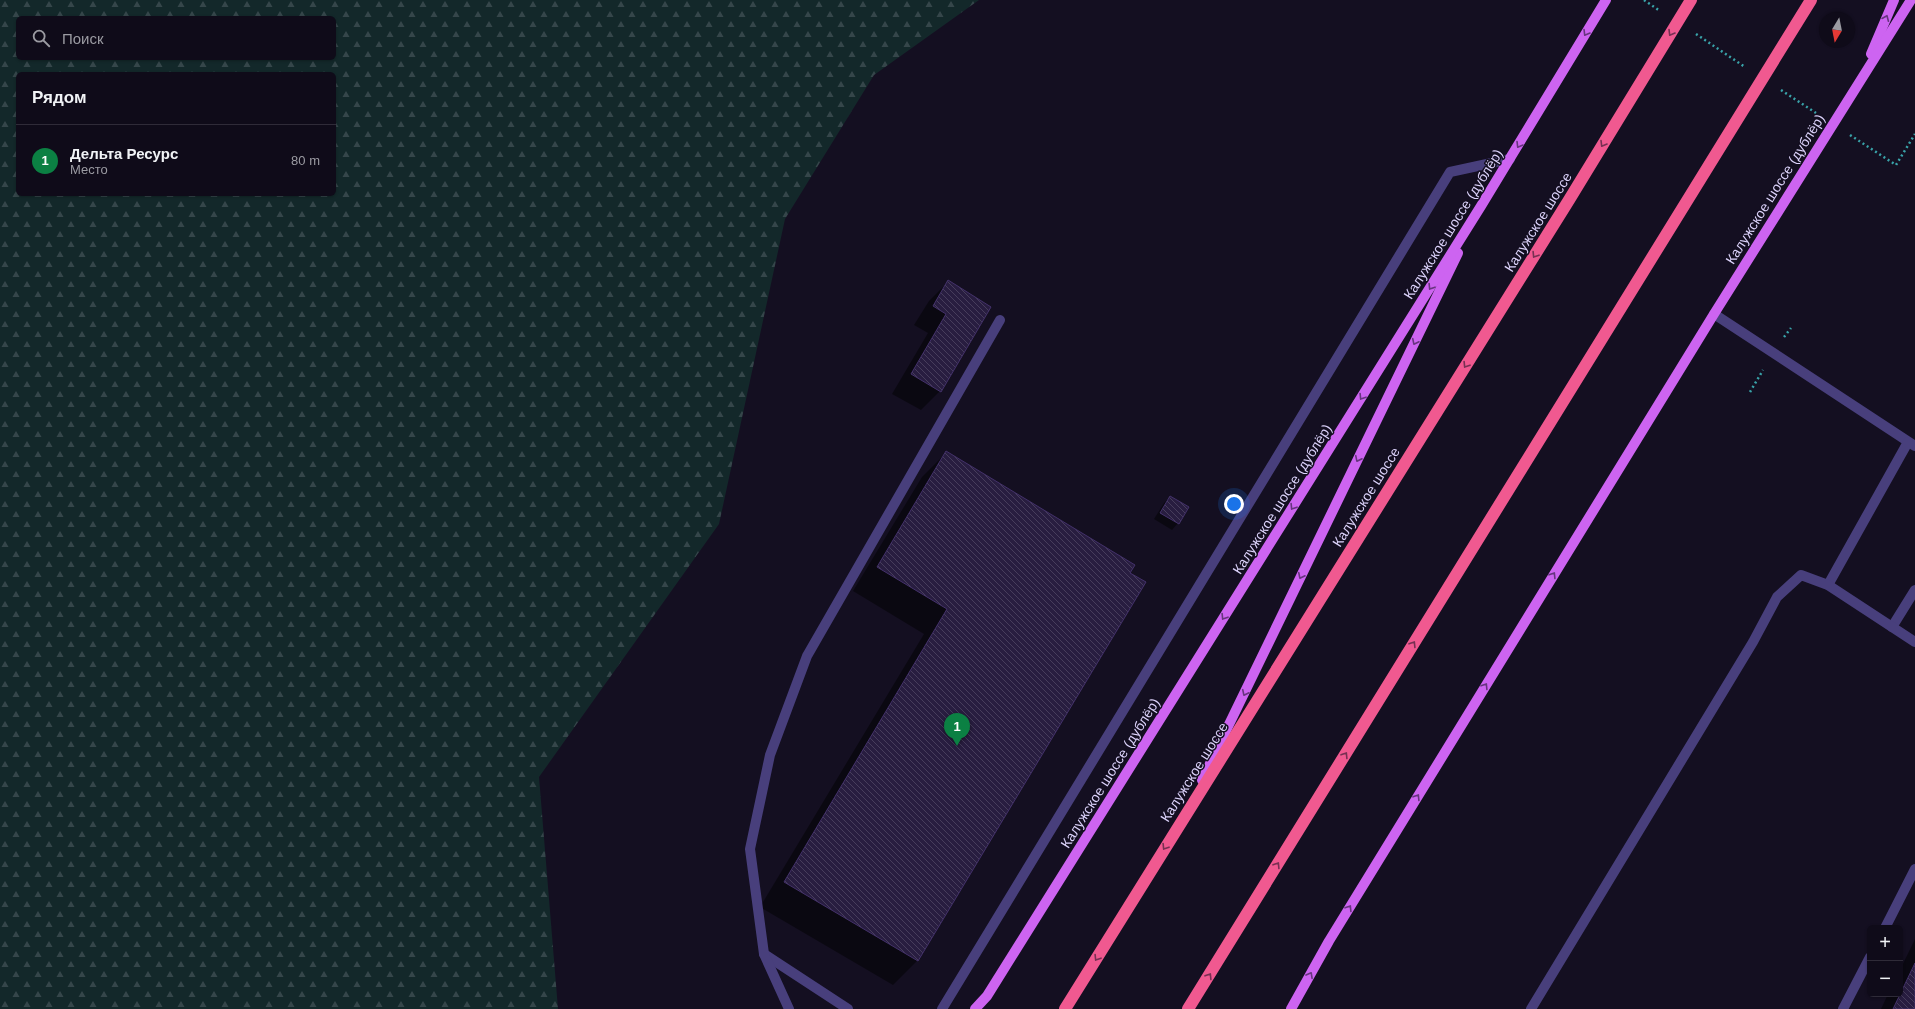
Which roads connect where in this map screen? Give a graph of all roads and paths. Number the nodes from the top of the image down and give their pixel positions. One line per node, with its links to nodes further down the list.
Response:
1 (1606, 0): 8 (main road, Калужское шоссе (дублёр), one-way to 8)
2 (1691, 0): 18 (highway, Калужское шоссе, one-way to 18)
3 (1811, 0): 28 (highway, one-way to 3)
4 (1894, 0): 6 (main road, one-way to 4)
5 (1912, 0): 6 (main road, Калужское шоссе (дублёр))
6 (1860, 80): 11 (main road, Калужское шоссе (дублёр))
7 (1915, 134): 9 (path)
8 (1510, 159): 10 (main road, Калужское шоссе (дублёр)); 25 (street)
9 (1896, 165)
10 (1481, 206): 18 (main road, one-way to 18); 26 (main road, Калужское шоссе (дублёр), one-way to 26)
11 (1714, 314): 13 (street); 29 (main road, Калужское шоссе (дублёр), one-way to 11)
12 (1000, 320): 21 (street)
13 (1912, 444): 14 (street)
14 (1828, 586): 16 (street); 30 (street)
15 (1915, 590): 16 (street)
16 (1892, 627): 17 (street)
17 (1915, 642)
18 (1186, 814): 27 (highway, Калужское шоссе, one-way to 27)
19 (1915, 869): 20 (street)
20 (1887, 925)
21 (764, 954): 23 (street); 24 (street)
22 (1868, 961): 31 (street)
23 (789, 1009)
24 (848, 1009)
25 (942, 1009)
26 (975, 1009)
27 (1065, 1009)
28 (1188, 1009)
29 (1291, 1009)
30 (1531, 1009)
31 (1843, 1009)

